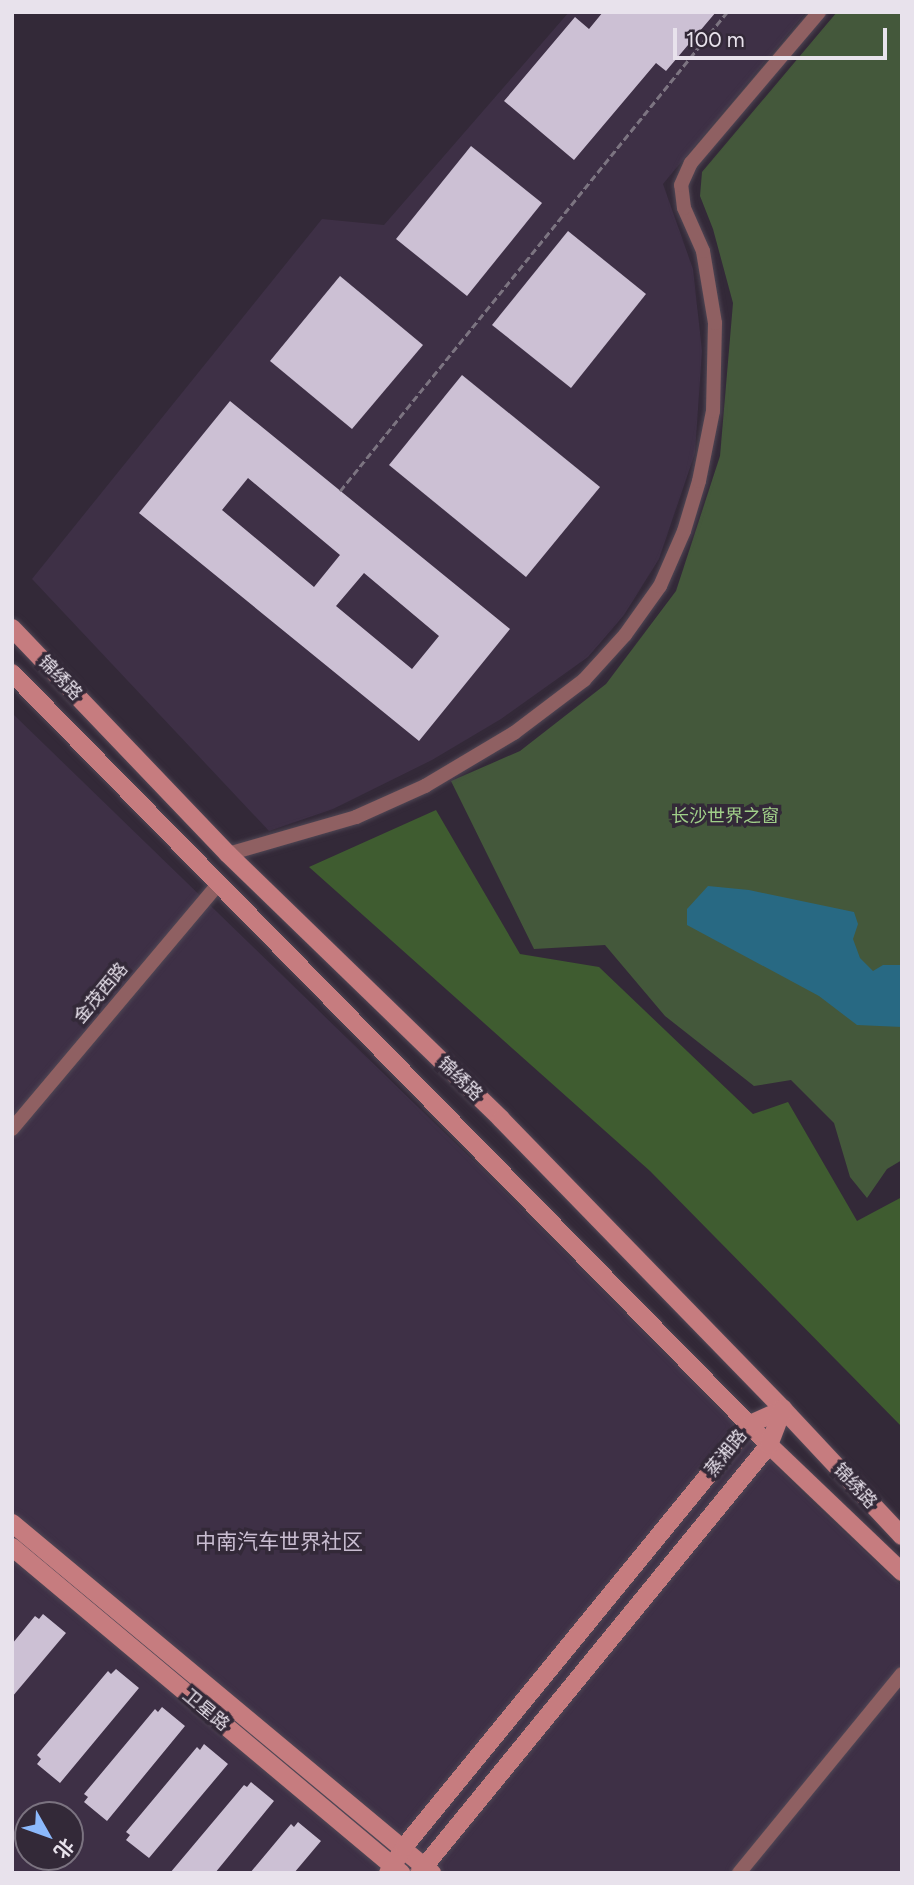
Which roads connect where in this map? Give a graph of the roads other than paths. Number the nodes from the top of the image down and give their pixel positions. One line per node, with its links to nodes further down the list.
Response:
1 (818, 12): 4 (street)
2 (12, 628): 4 (main road, 锦绣路)
3 (12, 673): 5 (main road, 锦绣路)
4 (228, 854): 7 (main road, 锦绣路)
5 (219, 883): 6 (street, 金茂西路); 8 (main road, 锦绣路)
6 (12, 1129)
7 (783, 1409): 8 (main road, 蒸湘路); 9 (main road, 蒸湘路); 11 (main road, 锦绣路)
8 (750, 1424): 9 (main road, 锦绣路); 15 (main road, 蒸湘路)
9 (769, 1445): 13 (main road, 锦绣路); 17 (main road, 蒸湘路)
10 (12, 1522): 15 (main road)
11 (902, 1536)
12 (12, 1547): 16 (main road, 卫星路)
13 (902, 1572)
14 (902, 1674): 18 (street)
15 (404, 1847): 16 (main road, 蒸湘路); 17 (main road)
16 (394, 1871)
17 (425, 1871)
18 (739, 1873)

